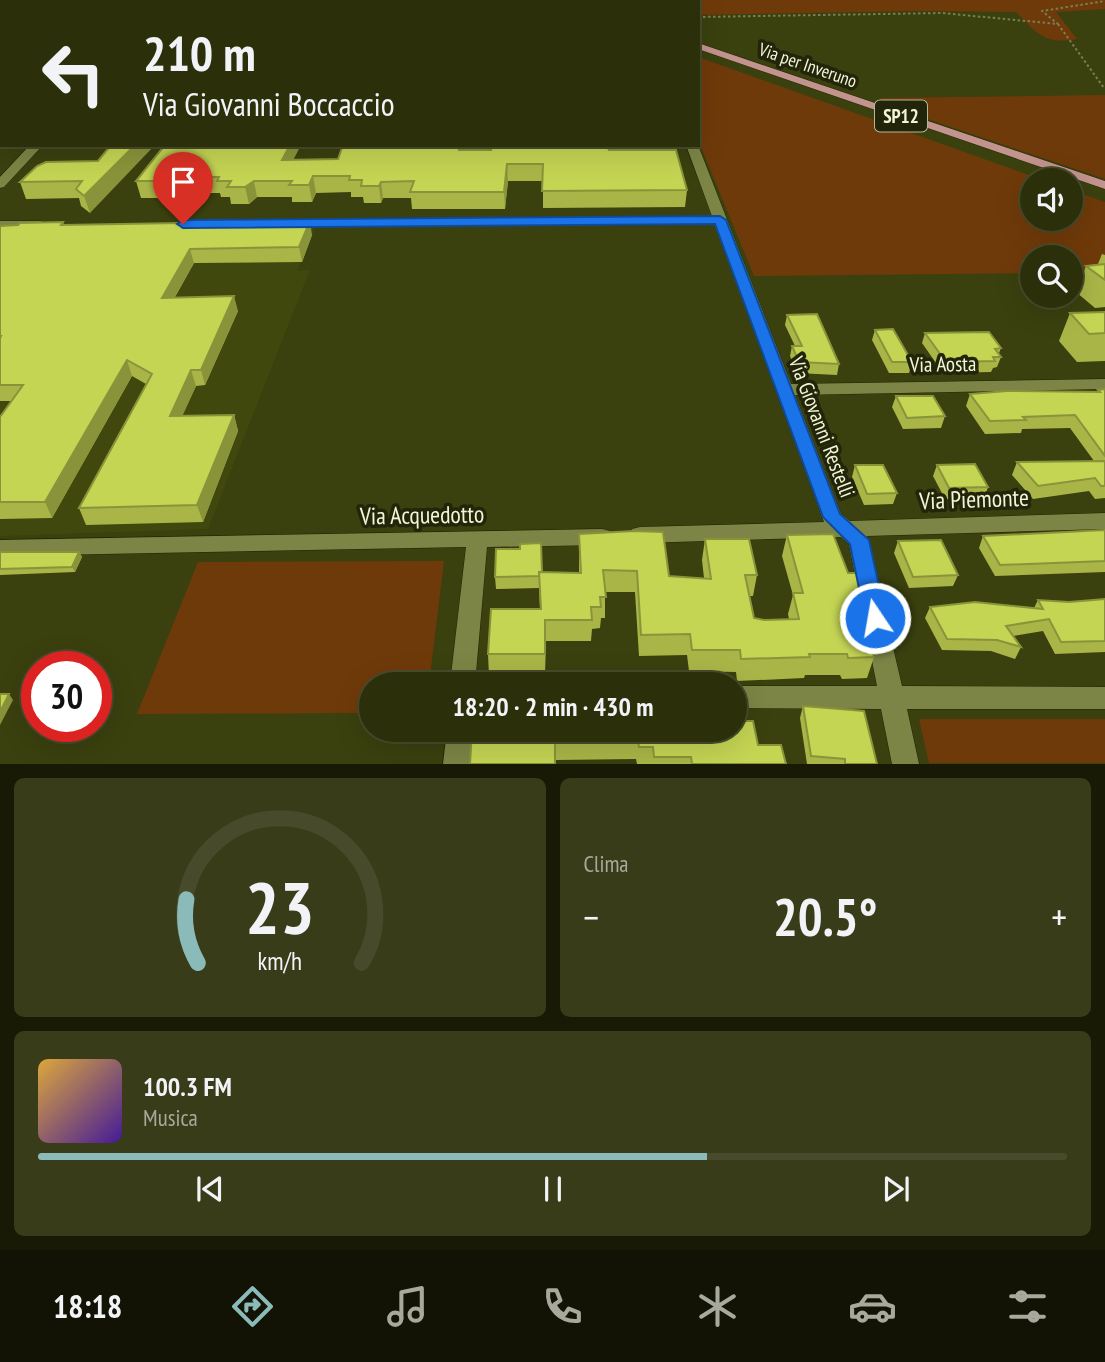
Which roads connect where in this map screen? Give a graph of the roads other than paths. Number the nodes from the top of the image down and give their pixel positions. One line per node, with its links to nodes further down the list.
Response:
1 (700, 47): 7 (main road, Via per Inveruno / SP12)
2 (700, 53): 5 (main road, Via per Inveruno / SP12)
3 (35, 147): 6 (street)
4 (693, 147): 10 (street, Via Giovanni Restelli)
5 (1025, 168)
6 (0, 184)
7 (1105, 185)
8 (1083, 188): 9 (main road)
9 (1105, 196)
10 (720, 220): 11 (street); 15 (street, Via Giovanni Restelli)
11 (271, 224)
12 (0, 225): 13 (street)
13 (53, 225)
14 (1105, 384): 15 (street, Via Aosta)
15 (783, 390): 17 (street, Via Giovanni Restelli)
16 (1105, 521): 17 (street, Via Piemonte)
17 (845, 529): 18 (street, Via Acquedotto); 22 (street, Via Giovanni Restelli)
18 (477, 541): 19 (street, Via Acquedotto); 20 (street)
19 (0, 548)
20 (464, 672)
21 (747, 697): 22 (street)
22 (891, 697): 23 (street); 26 (street, Via Giovanni Restelli)
23 (1105, 698)
24 (459, 742): 25 (street)
25 (457, 764)
26 (906, 764)

